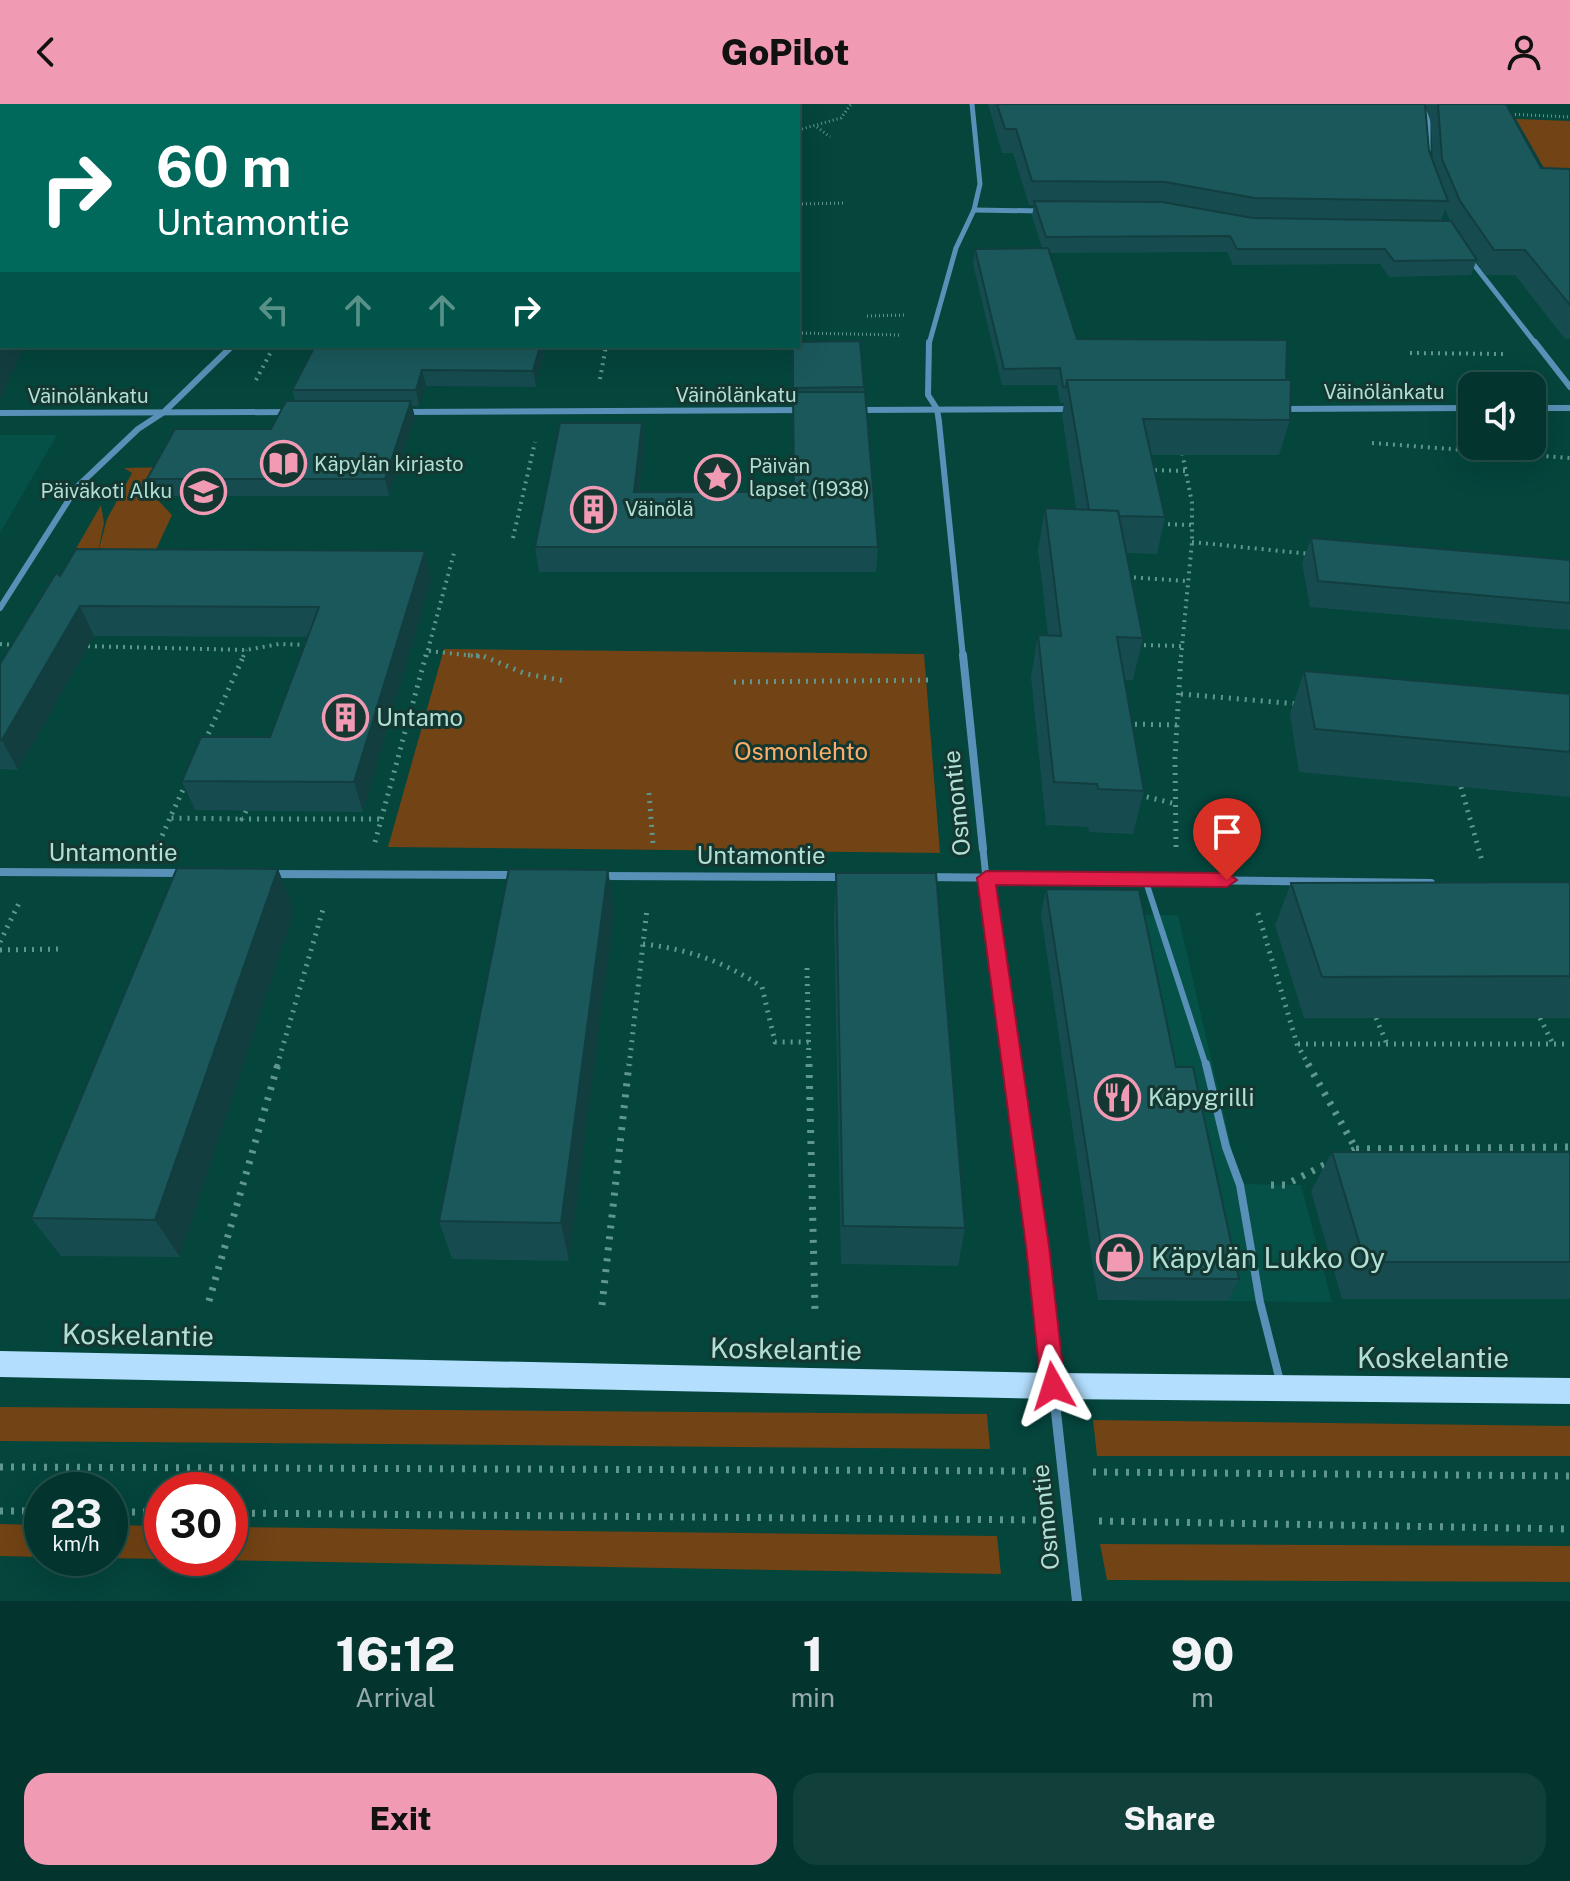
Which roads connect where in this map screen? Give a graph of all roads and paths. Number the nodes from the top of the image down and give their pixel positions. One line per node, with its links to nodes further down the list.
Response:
1 (851, 104): 5 (path)
2 (972, 104): 12 (street, Osmontie)
3 (1421, 104): 9 (street)
4 (1570, 117): 6 (path)
5 (817, 126): 7 (path); 8 (path)
6 (1511, 126)
7 (800, 130)
8 (830, 137)
9 (1428, 151)
10 (846, 203): 11 (path)
11 (800, 204)
12 (974, 210): 13 (street); 30 (street, Osmontie)
13 (1052, 211)
14 (1466, 254): 22 (street)
15 (915, 315): 16 (path)
16 (867, 316)
17 (800, 333): 18 (path)
18 (914, 335)
19 (230, 348): 35 (street)
20 (273, 348): 24 (path)
21 (606, 348): 26 (path)
22 (1543, 352): 23 (path); 25 (street)
23 (1410, 353)
24 (254, 384)
25 (1570, 387)
26 (597, 392)
27 (1458, 408): 32 (street, Väinölänkatu)
28 (1546, 408): 29 (street)
29 (1570, 408)
30 (937, 409): 31 (street); 34 (street); 64 (street, Osmontie)
31 (1077, 409)
32 (1264, 409)
33 (812, 410): 37 (street, Väinölänkatu)
34 (843, 410)
35 (164, 412): 36 (street, Väinölänkatu); 38 (street, Väinölänkatu); 55 (street)
36 (297, 412)
37 (395, 412)
38 (0, 413)
39 (536, 439): 49 (path)
40 (1178, 441): 46 (path)
41 (1372, 443): 42 (path)
42 (1458, 451)
43 (1546, 457): 44 (path)
44 (1570, 458)
45 (1139, 470): 46 (path)
46 (1187, 471): 48 (path)
47 (1151, 524): 48 (path)
48 (1192, 525): 50 (path)
49 (513, 538)
50 (1192, 542): 52 (path); 54 (path)
51 (455, 549): 63 (path)
52 (1318, 555)
53 (1114, 577): 54 (path)
54 (1186, 581): 61 (path)
55 (0, 608)
56 (0, 644): 57 (path)
57 (18, 645)
58 (74, 645): 62 (path)
59 (1127, 645): 61 (path)
60 (323, 646): 62 (path)
61 (1184, 646): 67 (path)
62 (246, 650): 71 (path)
63 (429, 651): 65 (path); 80 (path)
64 (967, 679): 66 (path); 81 (street, Osmontie)
65 (566, 681)
66 (734, 682)
67 (1181, 694): 68 (path); 70 (path)
68 (1306, 705)
69 (1122, 709): 70 (path)
70 (1178, 725): 76 (path)
71 (202, 747)
72 (190, 774): 78 (path)
73 (1461, 787): 84 (path)
74 (1126, 792): 76 (path)
75 (649, 793): 83 (path)
76 (1176, 804): 95 (path)
77 (246, 811): 79 (path)
78 (170, 818): 79 (path); 82 (path)
79 (242, 819): 80 (path)
80 (381, 819): 88 (path)
81 (983, 849): 93 (street, Osmontie)
82 (155, 853)
83 (653, 856)
84 (1482, 861)
85 (0, 872): 86 (street, Untamontie)
86 (192, 873)
87 (256, 874): 88 (street)
88 (366, 874): 89 (street)
89 (519, 875)
90 (596, 876): 91 (street, Untamontie)
91 (852, 877)
92 (912, 877): 93 (street)
93 (986, 878): 94 (street); 122 (street, Osmontie)
94 (1145, 879): 95 (street); 117 (lane)
95 (1180, 880): 96 (street)
96 (1251, 881): 97 (street); 107 (path)
97 (1442, 883)
98 (326, 898): 118 (path)
99 (648, 900): 100 (path)
100 (643, 944): 106 (path); 119 (path)
101 (58, 949): 102 (path)
102 (0, 950)
103 (807, 968): 106 (path)
104 (1376, 1018): 108 (path)
105 (1540, 1018): 109 (path)
106 (809, 1042): 120 (path)
107 (1297, 1044): 108 (path); 113 (path)
108 (1387, 1044): 109 (path)
109 (1553, 1044): 110 (path)
110 (1570, 1044)
111 (1515, 1147): 112 (path); 114 (path); 115 (path)
112 (1570, 1147)
113 (1356, 1149): 114 (path); 117 (path)
114 (1401, 1149): 116 (path)
115 (1521, 1158)
116 (1407, 1159)
117 (1240, 1185): 123 (lane)
118 (209, 1301)
119 (602, 1305)
120 (815, 1311)
121 (0, 1364): 122 (main road, Koskelantie)
122 (1053, 1386): 123 (main road, Koskelantie); 126 (street, Osmontie)
123 (1282, 1389): 124 (main road, Koskelantie)
124 (1570, 1391)
125 (0, 1467): 126 (path)
126 (1063, 1471): 127 (path); 131 (street, Osmontie)
127 (1570, 1476)
128 (0, 1511): 129 (path)
129 (24, 1511)
130 (248, 1513): 131 (path)
131 (1067, 1521): 132 (path); 133 (street, Osmontie)
132 (1570, 1529)
133 (1077, 1601)

